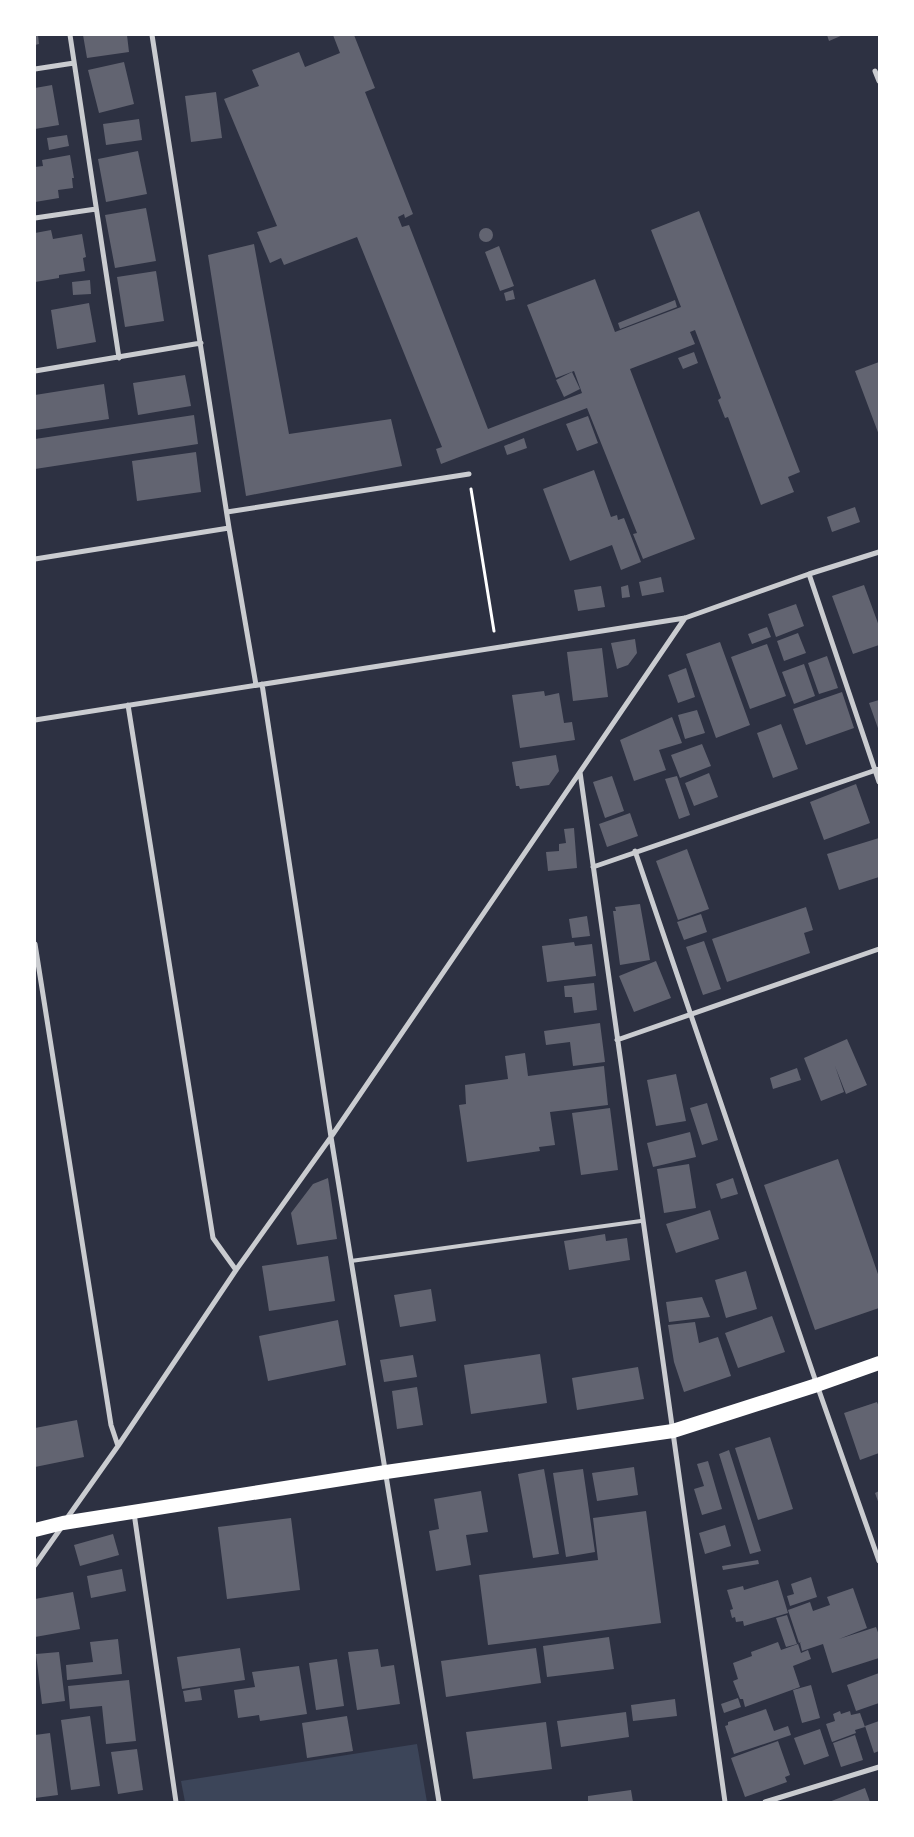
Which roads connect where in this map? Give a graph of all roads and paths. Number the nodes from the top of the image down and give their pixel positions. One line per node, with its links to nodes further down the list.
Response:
1 (70, 35): 3 (street)
2 (152, 35): 9 (street)
3 (74, 63): 4 (street); 7 (street)
4 (35, 70)
5 (875, 72): 6 (street)
6 (879, 81)
7 (96, 209): 8 (street); 10 (street)
8 (35, 218)
9 (201, 343): 10 (street); 13 (street)
10 (119, 358): 11 (street)
11 (35, 371)
12 (469, 474): 13 (street); 19 (path)
13 (227, 512): 14 (street)
14 (229, 528): 16 (street); 20 (street)
15 (879, 552): 17 (street)
16 (35, 560)
17 (809, 574): 18 (street); 23 (street)
18 (684, 618): 19 (street); 24 (street)
19 (496, 646): 20 (street)
20 (259, 684): 21 (street); 32 (street)
21 (128, 705): 22 (street); 35 (street)
22 (35, 720)
23 (877, 769): 25 (street); 26 (street)
24 (580, 772): 27 (street); 32 (street)
25 (879, 782)
26 (635, 851): 27 (street); 30 (street)
27 (593, 867): 31 (street)
28 (35, 944): 39 (street)
29 (879, 949): 30 (street)
30 (691, 1014): 31 (street); 37 (street)
31 (617, 1040): 33 (street)
32 (331, 1137): 34 (street); 35 (street)
33 (641, 1220): 34 (lane); 38 (street)
34 (352, 1261): 40 (street)
35 (236, 1270): 39 (street)
36 (879, 1363): 37 (highway)
37 (817, 1385): 38 (highway); 44 (street)
38 (673, 1431): 40 (highway); 49 (street)
39 (118, 1446): 42 (street)
40 (386, 1472): 41 (highway); 48 (street)
41 (134, 1512): 42 (highway); 47 (street)
42 (63, 1523): 43 (highway); 45 (street)
43 (35, 1530)
44 (879, 1561)
45 (35, 1565)
46 (879, 1767): 50 (street)
47 (176, 1802)
48 (439, 1802)
49 (725, 1802)
50 (765, 1802)

